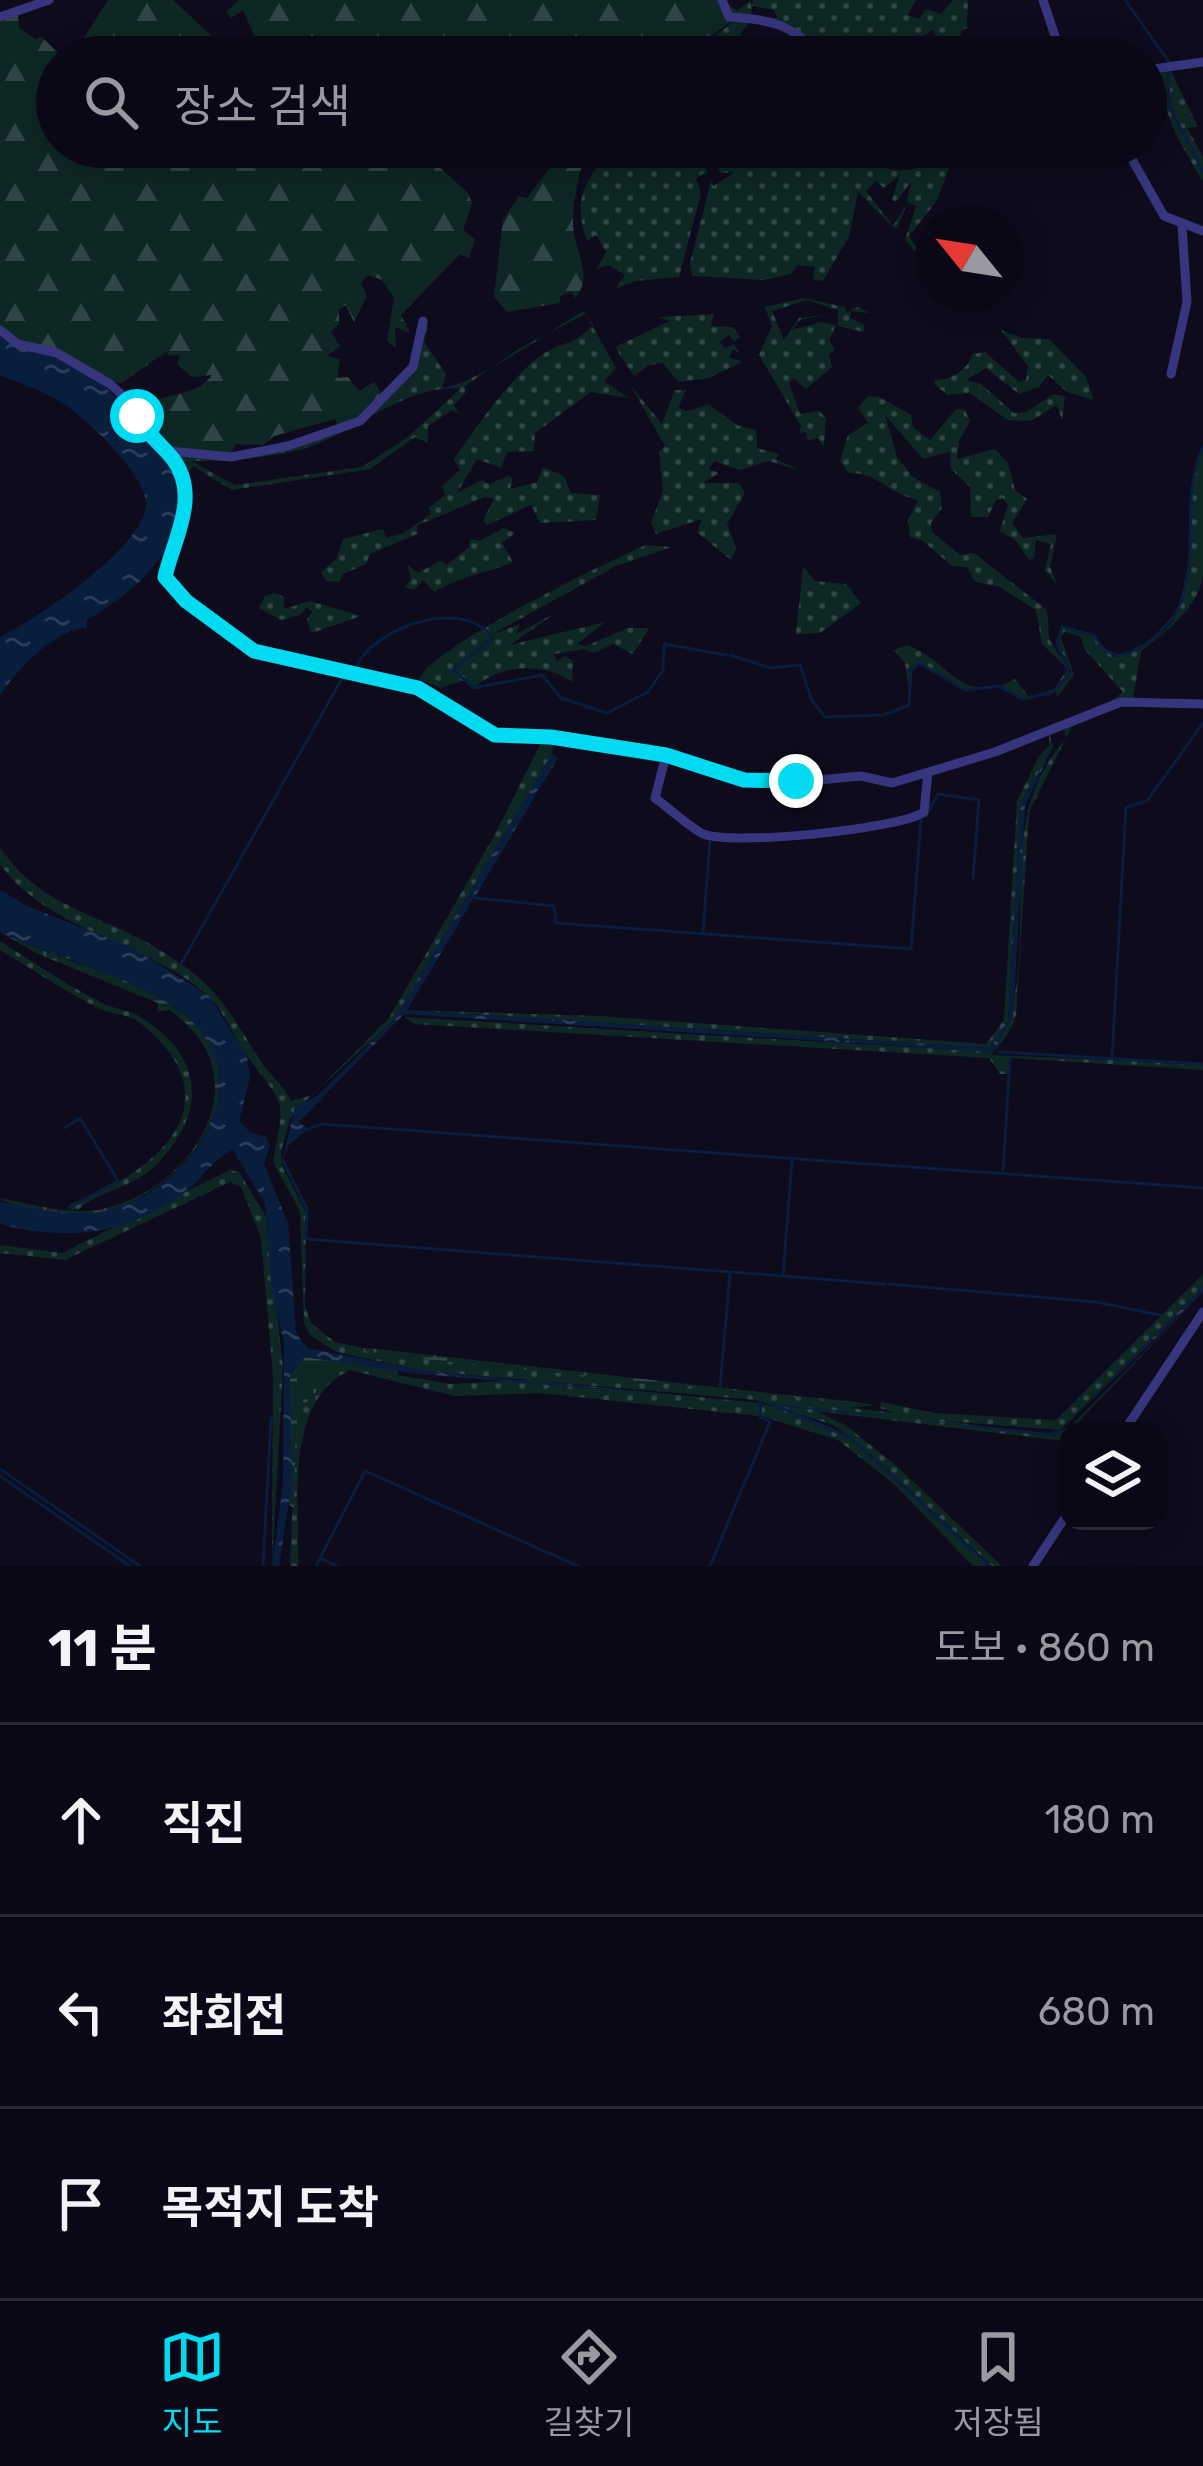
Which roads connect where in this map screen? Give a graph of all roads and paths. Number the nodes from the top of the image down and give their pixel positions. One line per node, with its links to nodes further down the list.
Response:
1 (49, 0): 4 (street)
2 (722, 0): 5 (street)
3 (1043, 0): 6 (street)
4 (0, 17)
5 (799, 36)
6 (1054, 36)
7 (1203, 62): 8 (street)
8 (1167, 67)
9 (1137, 168): 10 (street)
10 (1182, 226): 11 (street); 14 (street)
11 (1203, 231)
12 (423, 321): 15 (street)
13 (0, 330): 15 (street)
14 (1171, 374)
15 (164, 450): 17 (street)
16 (1203, 704): 18 (street)
17 (666, 755): 18 (street); 18 (street)
18 (928, 772)
19 (1203, 1312): 20 (street)
20 (1130, 1422)
21 (1059, 1527): 22 (street)
22 (1033, 1566)

